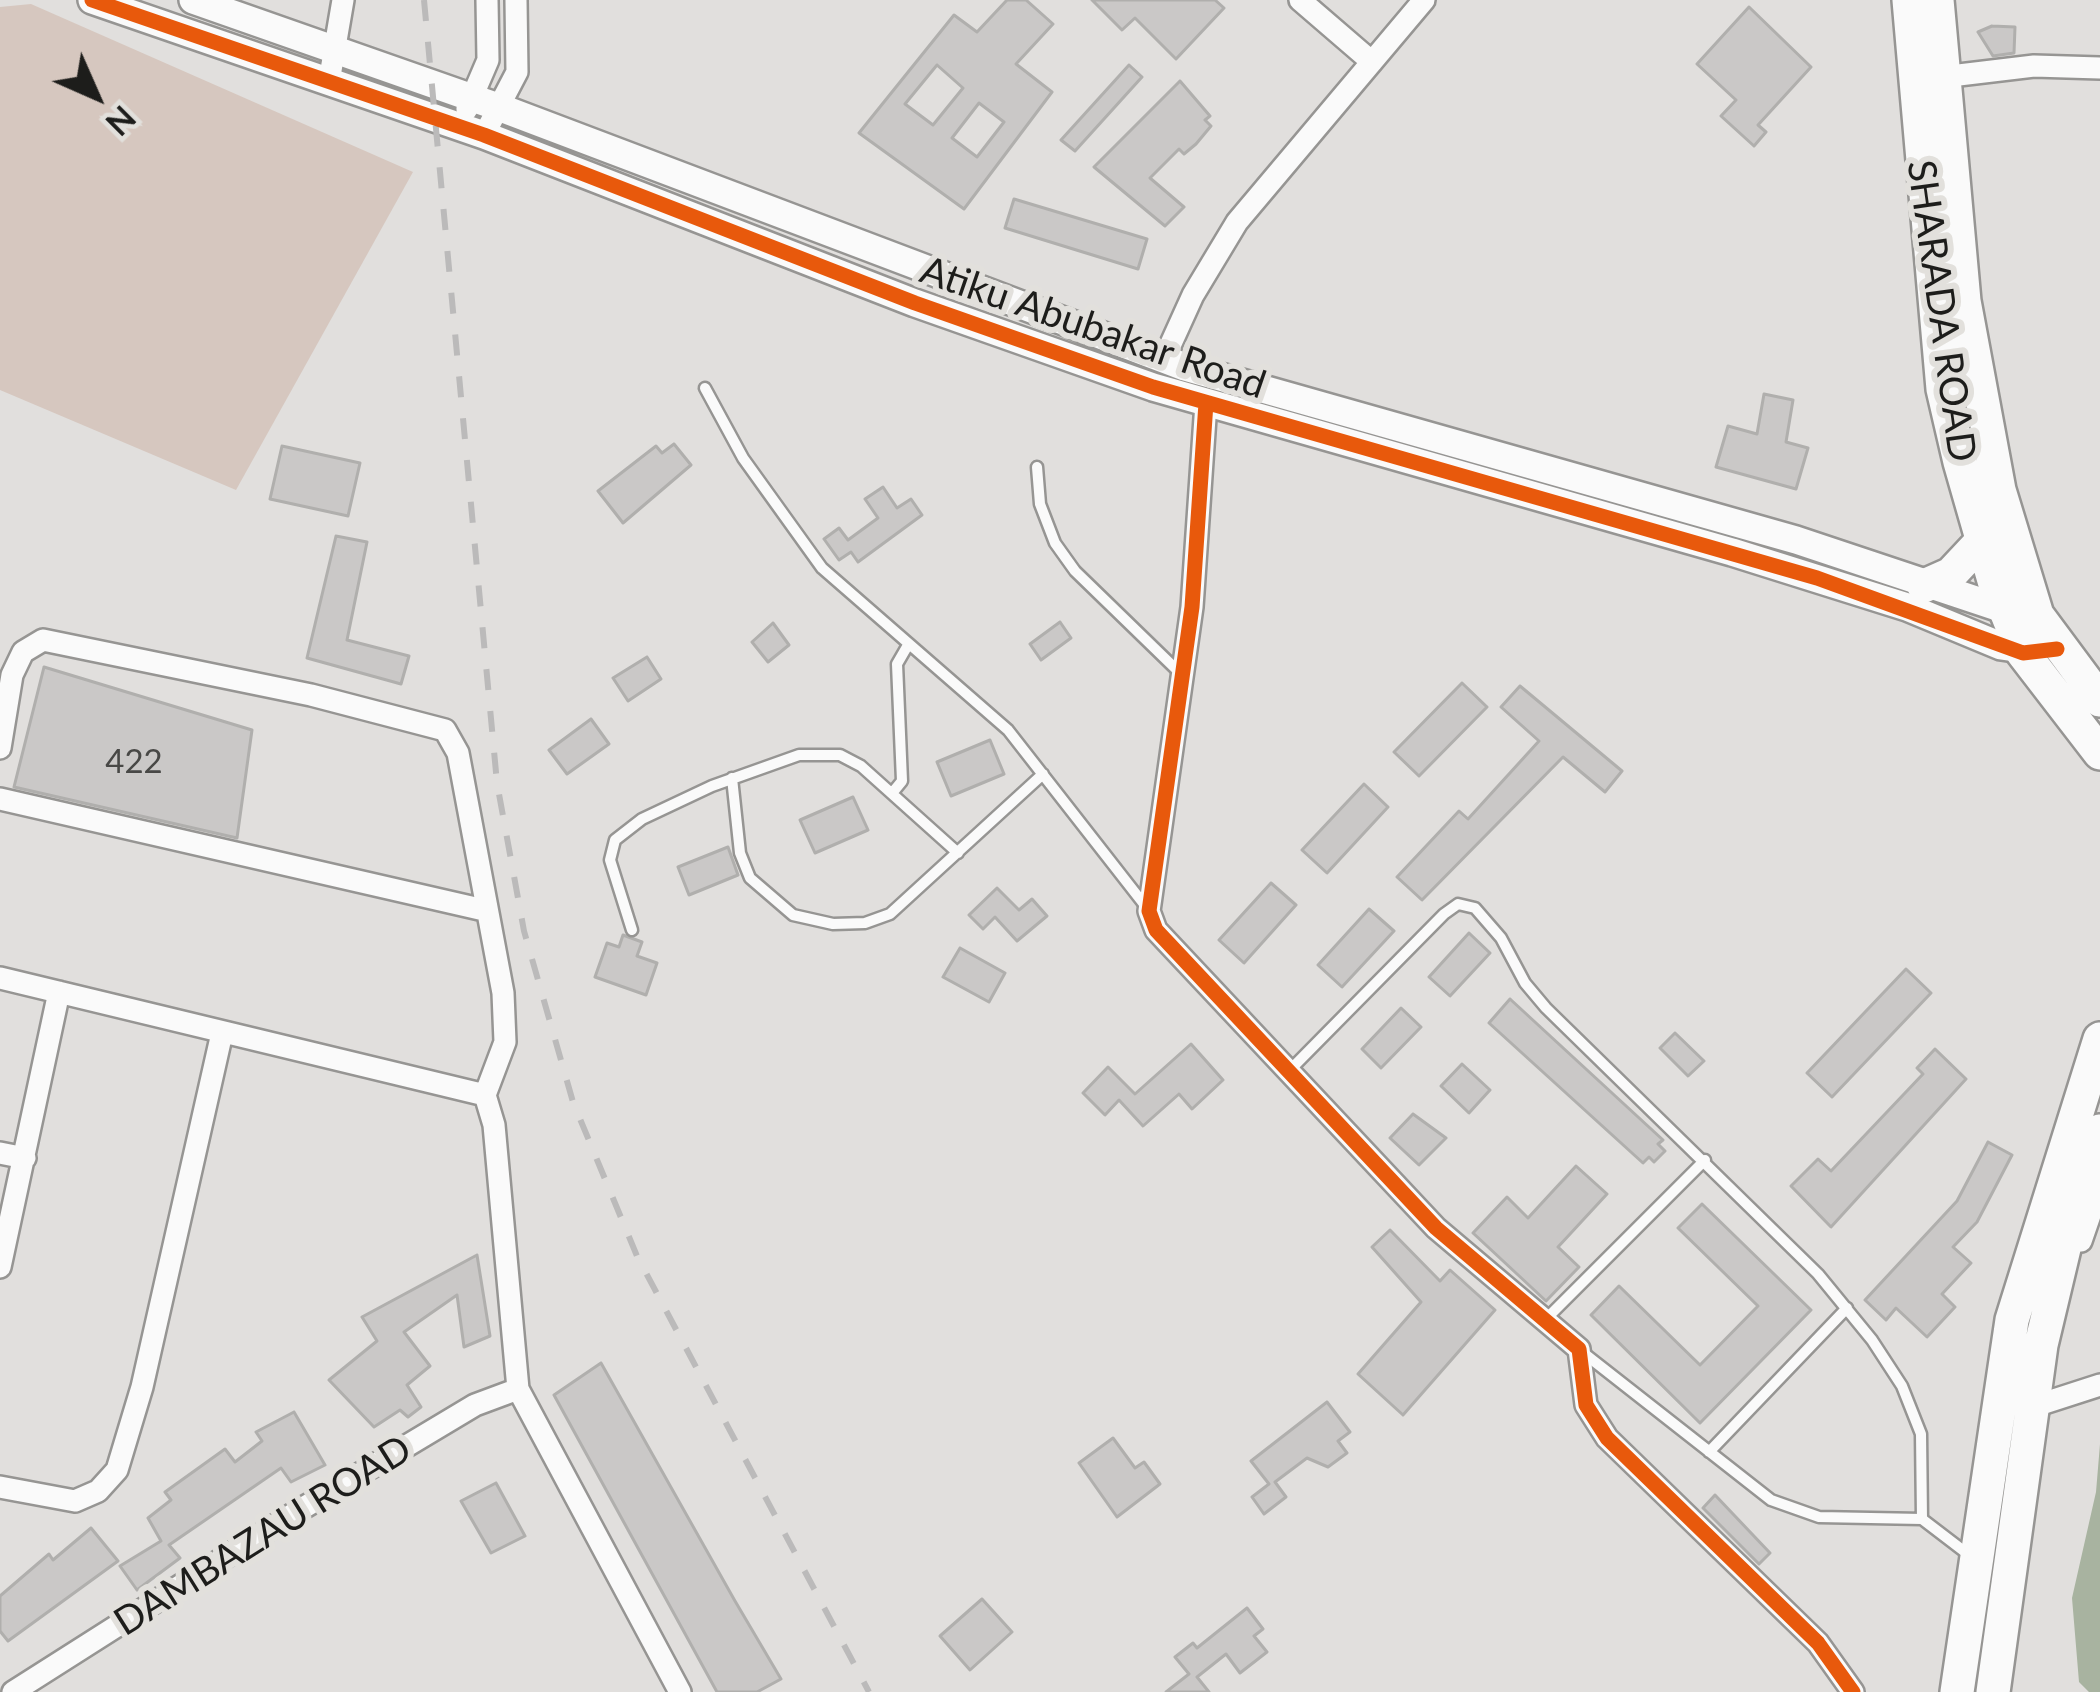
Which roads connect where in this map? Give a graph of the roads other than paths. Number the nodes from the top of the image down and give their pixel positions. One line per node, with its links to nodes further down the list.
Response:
1 (92, 0): 14 (street)
2 (193, 0): 10 (street, Atiku Abubakar Road)
3 (343, 0): 10 (street)
4 (487, 0): 15 (street)
5 (517, 0): 16 (street)
6 (1300, 0): 11 (street)
7 (1424, 0): 11 (street)
8 (1909, 0): 22 (main road, SHARADA ROAD)
9 (1937, 0): 13 (main road)
10 (338, 50): 14 (street); 15 (street, Atiku Abubakar Road)
11 (1372, 62): 18 (street)
12 (2100, 68): 13 (street)
13 (1942, 77): 24 (main road)
14 (329, 82): 17 (street)
15 (472, 98): 16 (street, Atiku Abubakar Road); 17 (street)
16 (501, 108): 17 (street); 18 (street, Atiku Abubakar Road)
17 (471, 130): 20 (street)
18 (1164, 359): 23 (street, Atiku Abubakar Road)
19 (705, 388): 25 (lane)
20 (1206, 403): 26 (street); 27 (street)
21 (1037, 467): 27 (lane)
22 (1981, 542): 23 (main road); 24 (main road, SHARADA ROAD)
23 (1924, 586): 24 (street, Atiku Abubakar Road)
24 (2022, 615): 26 (main road)
25 (908, 645): 31 (lane); 33 (lane)
26 (2040, 651): 28 (main road); 30 (main road)
27 (1179, 672): 37 (street)
28 (2100, 700)
29 (0, 748): 36 (street)
30 (2100, 753)
31 (1043, 774): 35 (lane); 37 (lane)
32 (732, 778): 33 (lane); 35 (lane); 38 (lane)
33 (893, 792): 35 (lane)
34 (0, 799): 36 (street)
35 (958, 853)
36 (484, 910): 44 (street)
37 (1149, 911): 43 (street)
38 (632, 930)
39 (0, 978): 40 (street)
40 (59, 992): 41 (street); 47 (street)
41 (222, 1033): 44 (street); 58 (street)
42 (2100, 1039): 60 (main road)
43 (1290, 1070): 48 (lane); 52 (street)
44 (484, 1095): 55 (street)
45 (2100, 1131): 56 (main road)
46 (0, 1153): 47 (street)
47 (26, 1158): 50 (street)
48 (1705, 1160): 51 (lane); 52 (lane)
49 (2100, 1186): 56 (street)
50 (0, 1267)
51 (1847, 1308): 57 (lane); 59 (lane)
52 (1545, 1320): 53 (street)
53 (1579, 1349): 57 (lane); 64 (street)
54 (2100, 1385): 56 (street)
55 (518, 1389): 62 (street); 63 (street, DAMBAZAU ROAD)
56 (2034, 1392): 61 (main road)
57 (1709, 1452): 59 (lane)
58 (0, 1487)
59 (1922, 1519): 60 (lane)
60 (1972, 1564): 61 (main road); 65 (main road)
61 (2009, 1573): 66 (main road)
62 (675, 1690)
63 (13, 1692)
64 (1852, 1692)
65 (1957, 1692)
66 (1993, 1692)

